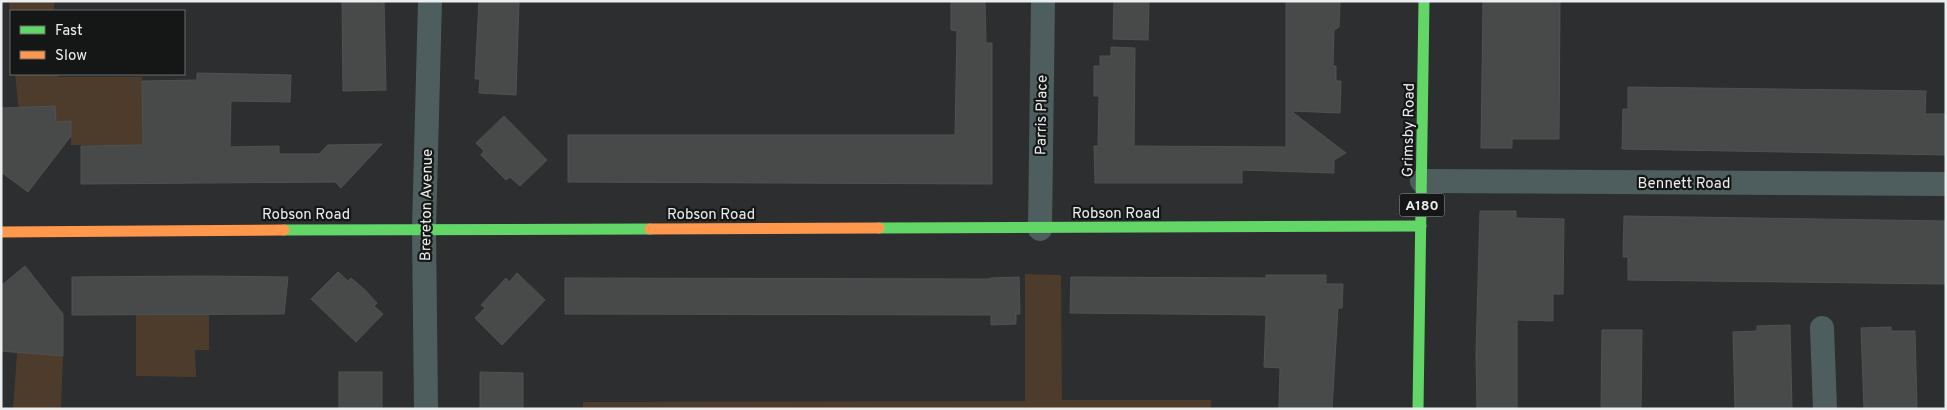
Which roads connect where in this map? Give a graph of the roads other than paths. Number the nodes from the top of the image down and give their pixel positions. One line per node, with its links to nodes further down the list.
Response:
1 (430, 1): 8 (street, Brereton Avenue)
2 (1043, 1): 7 (street, Parris Place)
3 (1424, 1): 4 (street, Grimsby Road / A180)
4 (1422, 181): 5 (street, Bennett Road); 6 (street, Grimsby Road / A180)
5 (1946, 184)
6 (1421, 226): 7 (street, Robson Road); 12 (street, Grimsby Road / A180)
7 (1040, 229): 8 (street, Robson Road)
8 (424, 230): 9 (street, Robson Road); 11 (street, Brereton Avenue)
9 (1, 232)
10 (1822, 328): 13 (street)
11 (426, 409)
12 (1418, 409)
13 (1825, 409)

